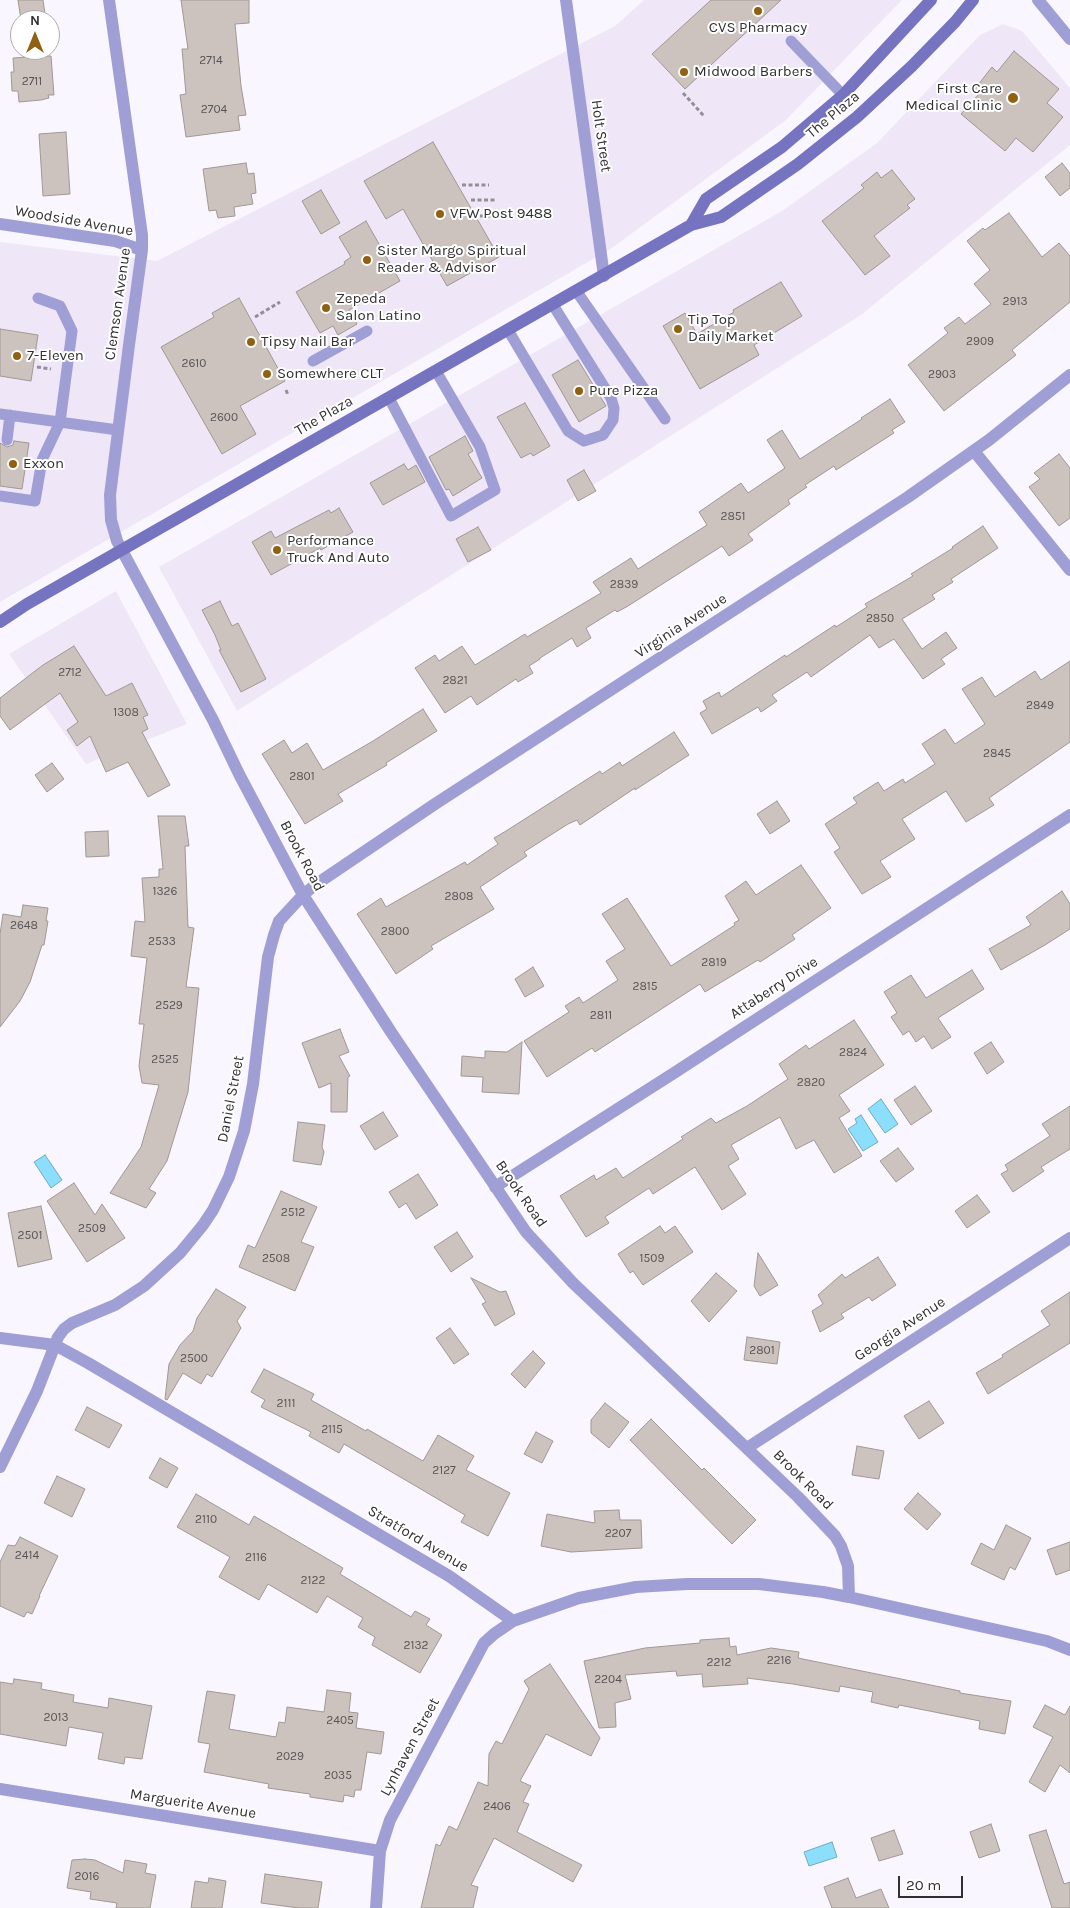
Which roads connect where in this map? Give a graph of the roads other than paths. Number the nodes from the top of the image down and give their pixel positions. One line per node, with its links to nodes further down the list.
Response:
1 (109, 0): 11 (street, Clemson Avenue)
2 (566, 0): 12 (street, Holt Street)
3 (931, 0): 8 (main road, The Plaza)
4 (973, 0): 10 (main road, The Plaza)
5 (1038, 0): 6 (street)
6 (1070, 39)
7 (791, 41): 8 (lane)
8 (843, 95): 10 (main road, The Plaza)
9 (0, 224): 11 (street, Woodside Avenue)
10 (691, 225): 12 (main road, The Plaza)
11 (142, 250): 25 (street, Clemson Avenue)
12 (604, 276): 13 (main road, The Plaza)
13 (577, 292): 15 (main road, The Plaza); 23 (lane)
14 (38, 298): 24 (lane)
15 (553, 305): 16 (main road, The Plaza); 16 (lane)
16 (508, 330): 19 (main road, The Plaza)
17 (367, 331): 18 (lane)
18 (313, 361)
19 (436, 370): 21 (main road, The Plaza); 21 (lane)
20 (1070, 375): 27 (street, Virginia Avenue)
21 (388, 398): 29 (main road, The Plaza)
22 (5, 415): 24 (lane); 26 (lane)
23 (665, 419)
24 (60, 422): 25 (lane); 28 (lane)
25 (118, 430): 29 (street, Clemson Avenue)
26 (7, 440)
27 (974, 450): 30 (street); 33 (street, Virginia Avenue)
28 (1, 493)
29 (122, 551): 31 (main road, The Plaza); 33 (street, Brook Road)
30 (1070, 570)
31 (1, 620)
32 (1070, 815): 34 (street, Attaberry Drive)
33 (303, 895): 34 (street, Brook Road); 37 (street, Daniel Street)
34 (495, 1187): 38 (street, Brook Road)
35 (1070, 1238): 38 (street, Georgia Avenue)
36 (0, 1338): 37 (street, Stratford Avenue)
37 (55, 1345): 39 (street, Daniel Street); 41 (street, Stratford Avenue)
38 (747, 1448): 40 (street, Brook Road)
39 (0, 1467)
40 (849, 1597): 41 (street); 42 (street)
41 (513, 1621): 44 (street, Lynhaven Street)
42 (1070, 1650)
43 (0, 1790): 44 (street, Marguerite Avenue)
44 (380, 1851): 45 (street, Lynhaven Street)
45 (376, 1908)

